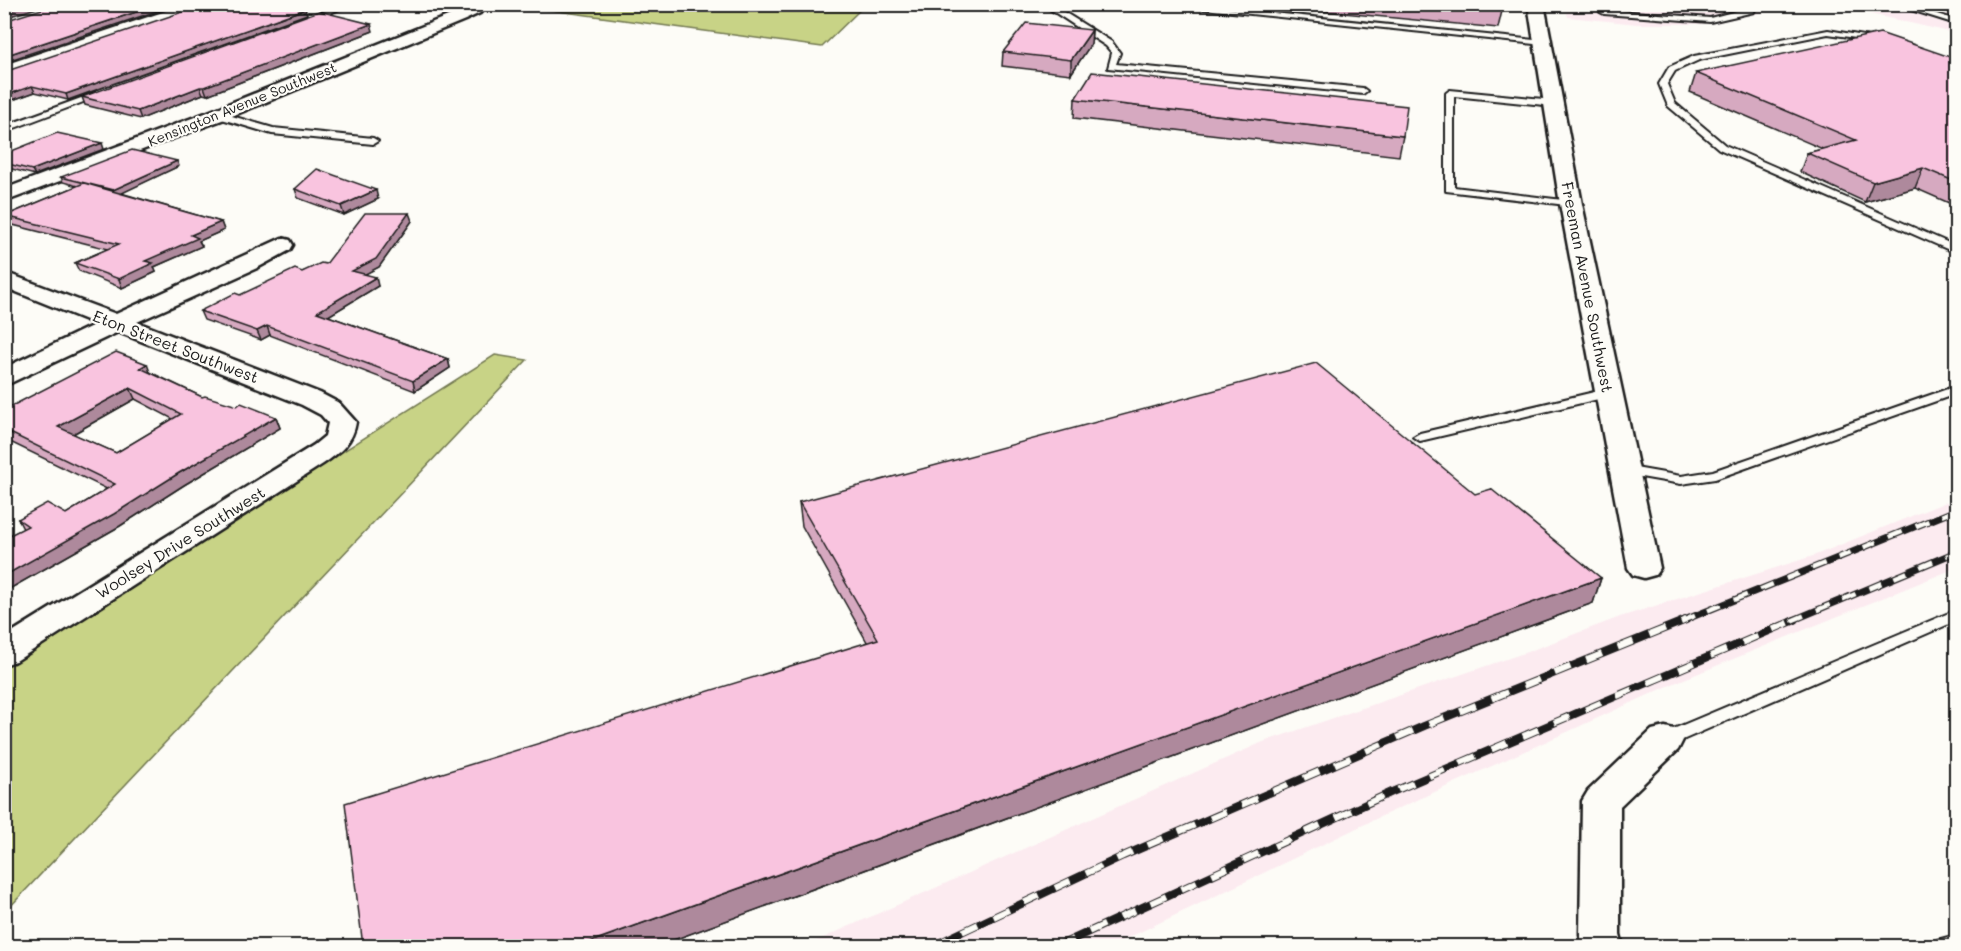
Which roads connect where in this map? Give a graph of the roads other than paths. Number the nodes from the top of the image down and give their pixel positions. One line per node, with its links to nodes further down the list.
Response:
1 (204, 4): 14 (street)
2 (349, 4): 11 (lane)
3 (1045, 4): 16 (lane)
4 (1160, 4): 13 (lane)
5 (1536, 4): 13 (street, Freeman Avenue Southwest)
6 (1602, 4): 7 (lane)
7 (1754, 4)
8 (1895, 4): 10 (lane)
9 (474, 5): 18 (street, Kensington Avenue Southwest)
10 (1956, 22)
11 (296, 23)
12 (1895, 42): 24 (lane)
13 (1544, 43): 17 (street, Freeman Avenue Southwest)
14 (4, 71)
15 (112, 90): 19 (lane)
16 (1363, 91)
17 (1554, 103): 22 (street, Freeman Avenue Southwest); 22 (lane)
18 (218, 115): 20 (lane); 21 (street, Kensington Avenue Southwest)
19 (4, 129)
20 (373, 141)
21 (4, 196)
22 (1571, 204): 29 (street, Freeman Avenue Southwest)
23 (282, 245): 26 (street)
24 (1956, 250)
25 (4, 279): 26 (street, Eton Street Southwest)
26 (118, 322): 27 (street); 30 (street, Eton Street Southwest)
27 (4, 378)
28 (1956, 390): 32 (lane)
29 (1608, 393): 31 (lane); 32 (street, Freeman Avenue Southwest)
30 (342, 422): 35 (street, Woolsey Drive Southwest)
31 (1420, 437)
32 (1624, 470): 33 (street, Freeman Avenue Southwest)
33 (1644, 568)
34 (1956, 615): 36 (lane)
35 (4, 653)
36 (1665, 740): 38 (street)
37 (1956, 943): 39 (lane)
38 (1602, 946)
39 (1944, 946)

